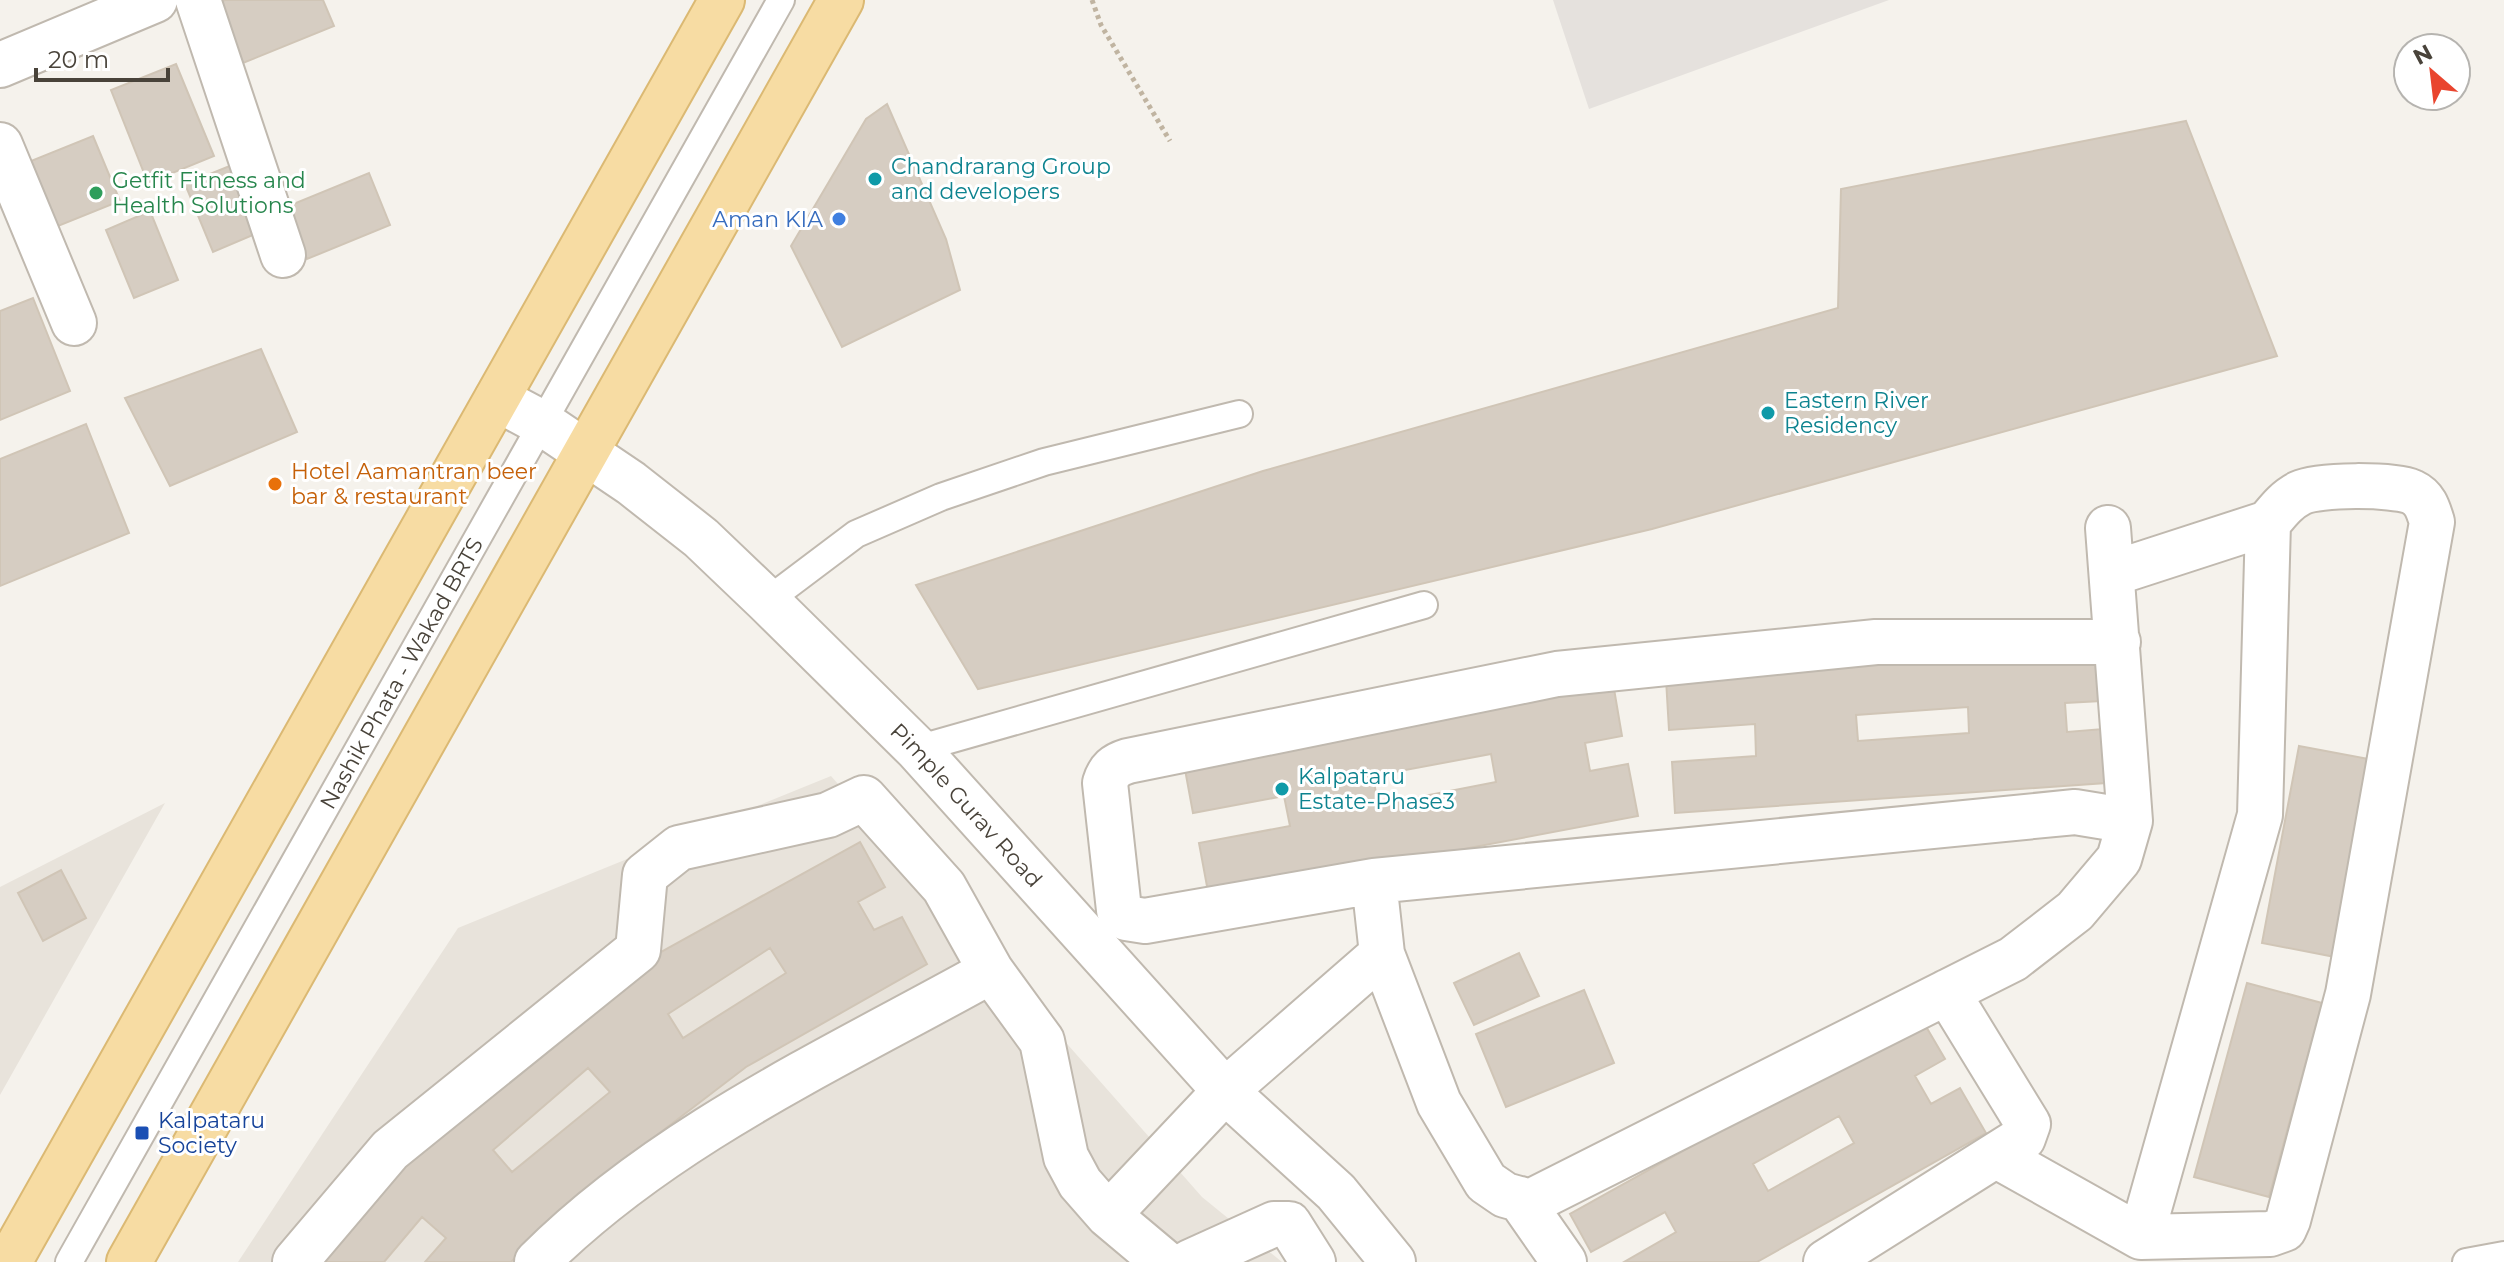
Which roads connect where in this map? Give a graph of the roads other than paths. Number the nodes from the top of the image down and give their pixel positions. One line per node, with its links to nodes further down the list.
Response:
1 (155, 0): 6 (street)
2 (198, 0): 8 (street)
3 (722, 0): 10 (main road)
4 (781, 0): 12 (lane, Nashik Phata - Wakad BRTS)
5 (841, 0): 13 (main road)
6 (0, 65)
7 (0, 145): 9 (street)
8 (283, 255)
9 (74, 323)
10 (497, 399): 12 (street, Pimple Gurav Road); 32 (main road)
11 (1239, 414): 17 (lane)
12 (542, 423): 13 (street, Pimple Gurav Road); 33 (lane, Nashik Phata - Wakad BRTS)
13 (585, 451): 17 (street, Pimple Gurav Road); 34 (main road)
14 (2268, 523): 16 (street); 30 (street); 30 (street)
15 (2108, 528): 16 (street)
16 (2114, 573): 19 (street)
17 (767, 601): 20 (street, Pimple Gurav Road)
18 (1424, 605): 20 (lane)
19 (2118, 642): 21 (street); 22 (street)
20 (917, 749): 26 (street, Pimple Gurav Road)
21 (2130, 821): 22 (street); 25 (street)
22 (1374, 881): 23 (street)
23 (1382, 954): 26 (street); 28 (street)
24 (991, 971): 29 (street); 35 (street); 36 (street)
25 (1947, 992): 27 (street); 28 (street)
26 (1225, 1091): 29 (street); 40 (street, Pimple Gurav Road)
27 (1997, 1156): 30 (street); 42 (street)
28 (1520, 1199): 41 (street)
29 (1108, 1215): 37 (street)
30 (2141, 1237)
31 (2504, 1255): 43 (lane)
32 (9, 1262)
33 (69, 1262)
34 (129, 1262)
35 (295, 1262)
36 (537, 1262)
37 (1164, 1262)
38 (1190, 1262): 39 (street)
39 (1313, 1262)
40 (1393, 1262)
41 (1564, 1262)
42 (1826, 1262)
43 (2466, 1262)

